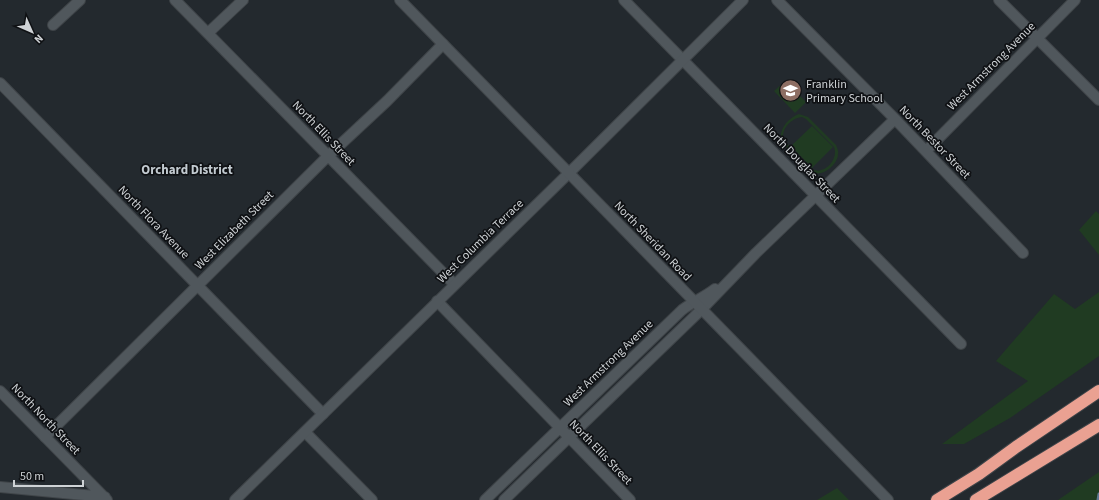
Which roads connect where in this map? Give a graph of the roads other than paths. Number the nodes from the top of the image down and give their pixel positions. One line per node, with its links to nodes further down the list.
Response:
1 (80, 0): 10 (street)
2 (175, 0): 11 (street, North Ellis Street)
3 (243, 0): 11 (street)
4 (400, 0): 13 (street, North Sheridan Road)
5 (624, 0): 14 (street, North Douglas Street)
6 (743, 0): 14 (street, West Columbia Terrace)
7 (777, 0): 17 (street, North Bestor Street)
8 (999, 0): 12 (street)
9 (1075, 0): 12 (street, West Armstrong Avenue)
10 (53, 25)
11 (208, 33): 19 (street, North Ellis Street)
12 (1037, 38): 16 (street); 18 (street, West Armstrong Avenue)
13 (443, 44): 19 (street, West Elizabeth Street); 20 (street, North Sheridan Road)
14 (683, 60): 20 (street, West Columbia Terrace); 21 (street, North Douglas Street)
15 (0, 83): 25 (street, North Flora Avenue)
16 (1099, 100)
17 (895, 119): 18 (street, North Bestor Street); 21 (street, West Armstrong Avenue)
18 (926, 151): 23 (street, North Bestor Street)
19 (328, 156): 24 (street, North Ellis Street); 25 (street, West Elizabeth Street)
20 (569, 173): 24 (street, West Columbia Terrace); 27 (street, North Sheridan Road)
21 (816, 195): 22 (street, West Armstrong Avenue); 29 (street, North Douglas Street)
22 (756, 253): 27 (street, West Armstrong Avenue); 28 (street, West Armstrong Avenue)
23 (1023, 253)
24 (454, 284): 26 (street, West Columbia Terrace)
25 (197, 285): 32 (street, North Flora Avenue); 36 (street, West Elizabeth Street)
26 (437, 301): 32 (street, West Columbia Terrace); 34 (street, North Ellis Street)
27 (694, 302): 28 (street, North Sheridan Road); 34 (street, West Armstrong Avenue)
28 (701, 310): 37 (street, West Armstrong Avenue); 45 (street, North Sheridan Road)
29 (961, 344)
30 (0, 391): 36 (street, North North Street)
31 (1099, 391): 46 (highway)
32 (323, 414): 35 (street, West Columbia Terrace)
33 (1099, 425): 47 (highway)
34 (559, 428): 37 (street, North Ellis Street); 42 (street, West Armstrong Avenue)
35 (305, 432): 40 (street, West Columbia Terrace); 41 (street)
36 (45, 436): 39 (street, North North Street)
37 (568, 438): 43 (street, West Armstrong Avenue); 44 (street, North Ellis Street)
38 (0, 486): 39 (street)
39 (106, 499)
40 (235, 500)
41 (372, 500)
42 (484, 500)
43 (504, 500)
44 (630, 500)
45 (888, 500)
46 (937, 500)
47 (976, 500)

